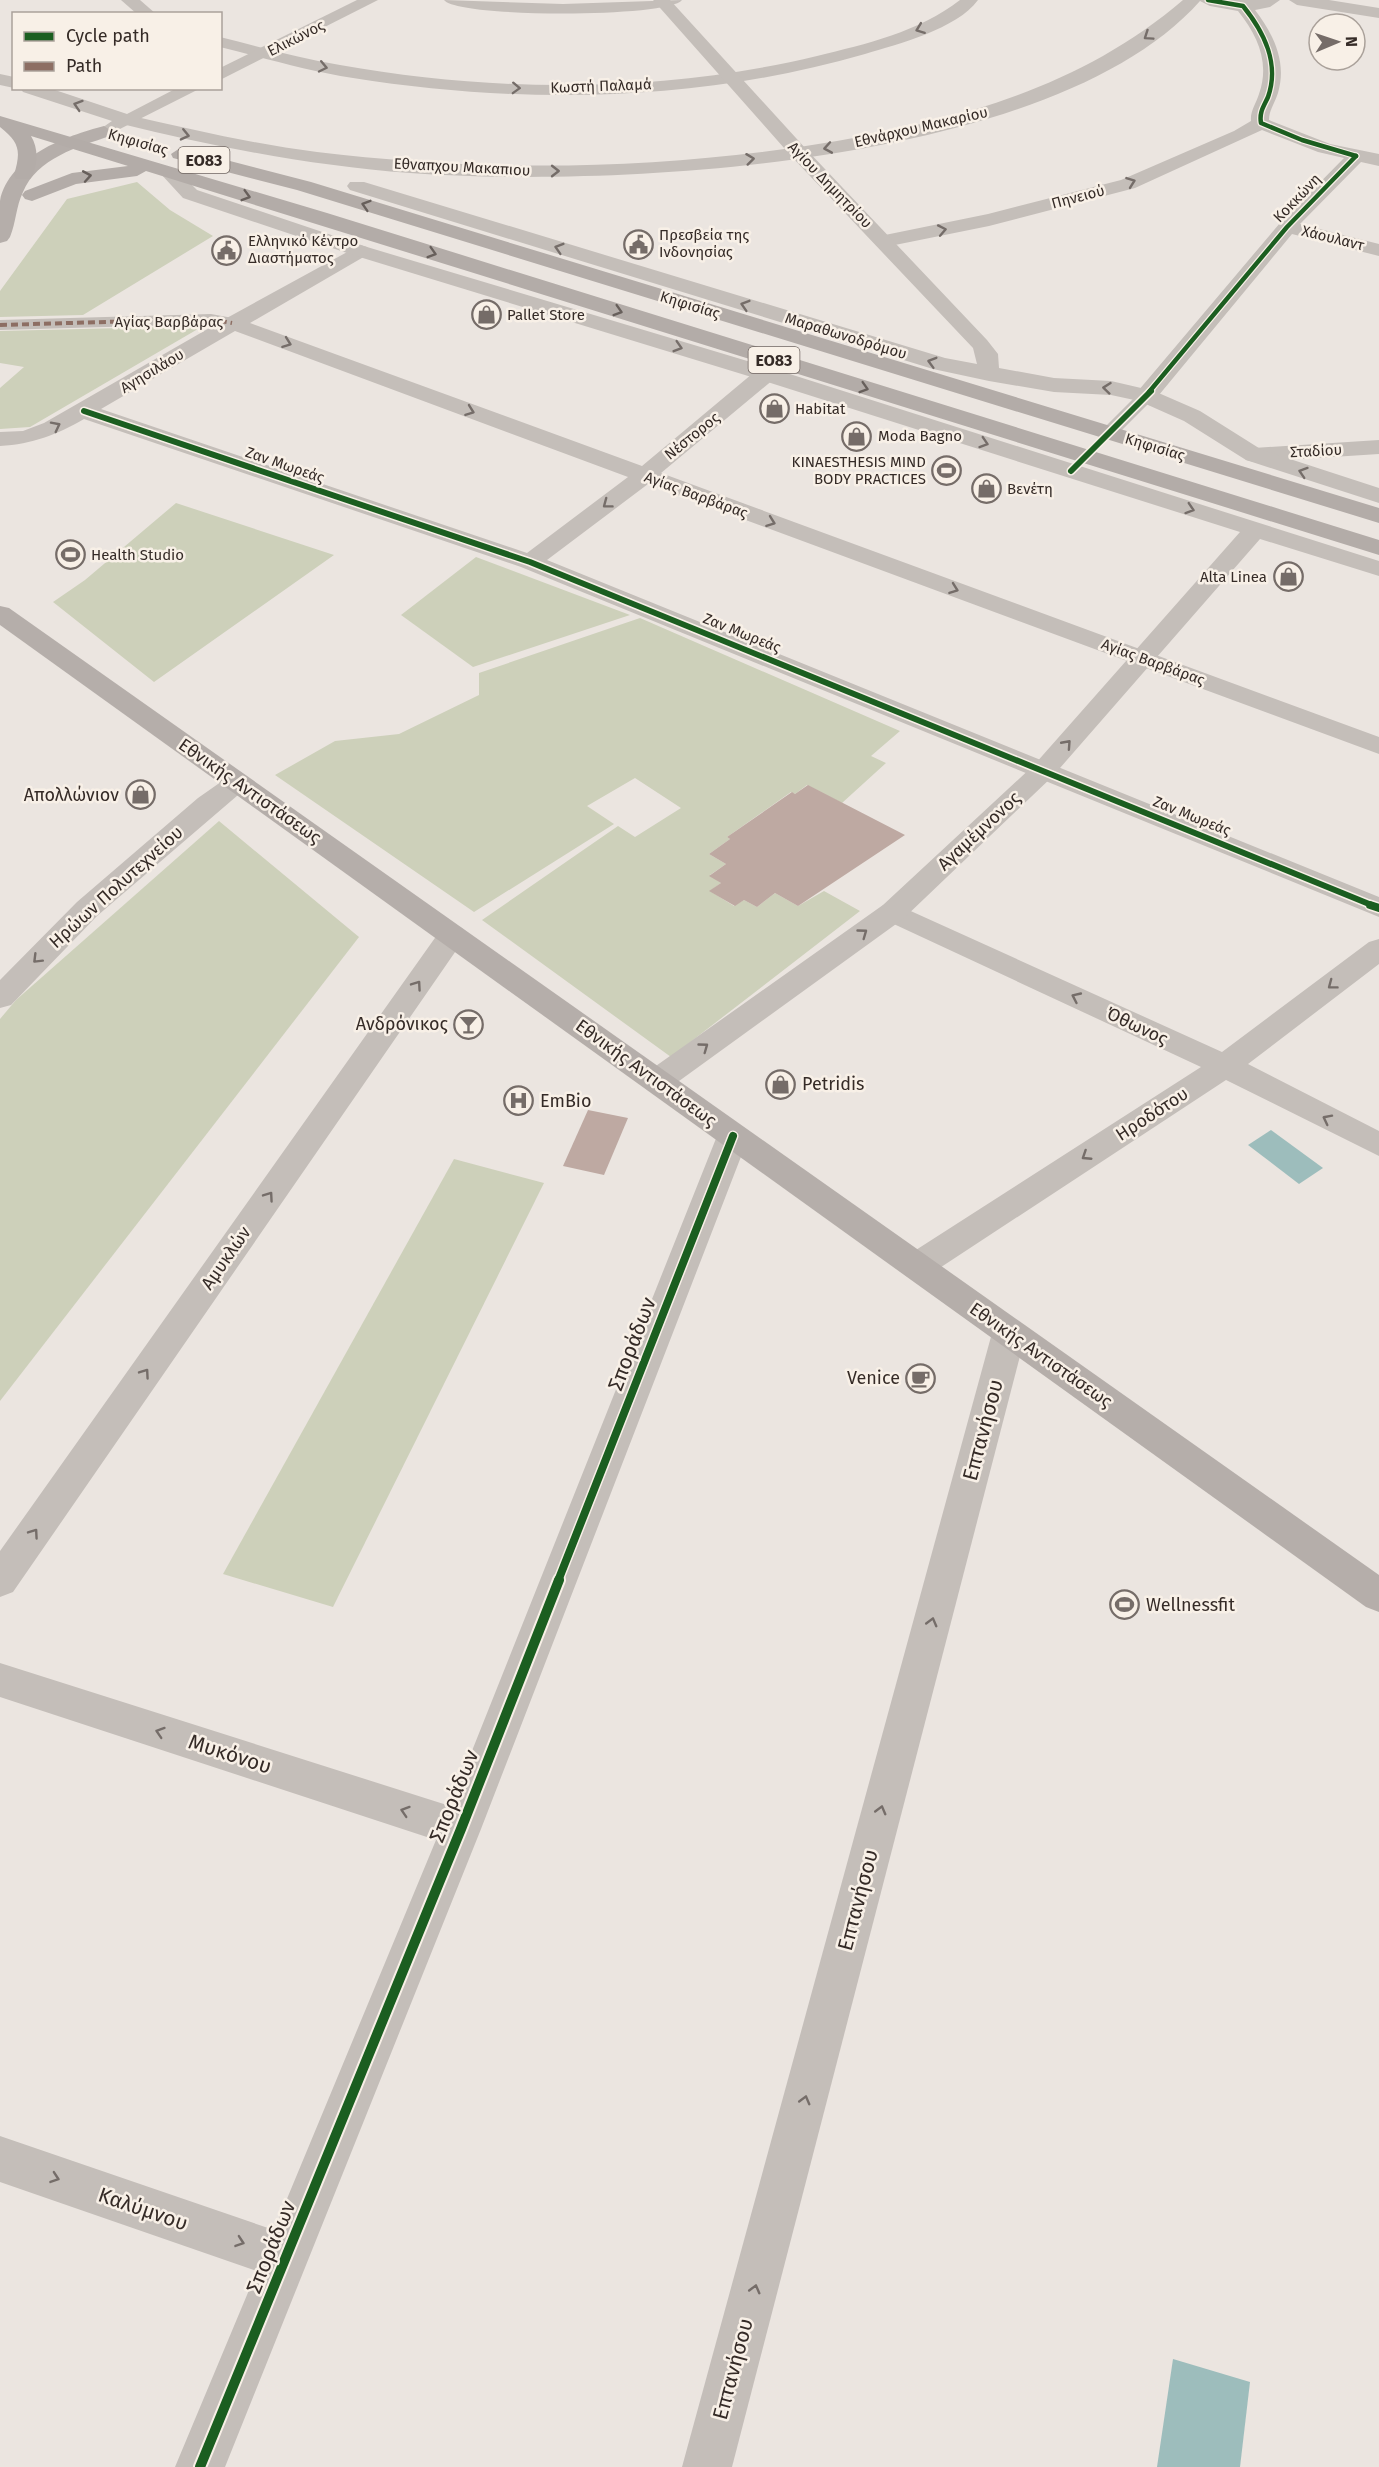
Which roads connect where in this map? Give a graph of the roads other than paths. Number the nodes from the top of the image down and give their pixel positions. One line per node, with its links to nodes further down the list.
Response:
1 (129, 0): 11 (street)
2 (370, 0): 14 (street, Ελικώνος)
3 (452, 0): 9 (street)
4 (970, 0): 16 (street, Κωστή Παλαμά, one-way to 16)
5 (1193, 0): 27 (street, Εθνάρχου Μακαρίου, one-way to 27)
6 (1208, 0): 10 (street)
7 (1272, 0): 10 (street)
8 (1297, 0): 12 (street)
9 (666, 1): 16 (street, Αγίου Δημητρίου)
10 (1243, 6): 22 (street)
11 (145, 12)
12 (1379, 13)
13 (222, 42): 14 (street, Κωστή Παλαμά)
14 (266, 53): 15 (street, Ελικώνος); 16 (street, Κωστή Παλαμά, one-way to 16)
15 (222, 74)
16 (730, 77): 27 (street, Αγίου Δημητρίου)
17 (35, 90): 19 (street, one-way to 17)
18 (188, 90): 19 (street)
19 (128, 120): 23 (street); 29 (street, Εθναπχου Μακαπιου, one-way to 29)
20 (4, 123): 25 (main road, Κηφισίας / ΕΟ83); 32 (main road)
21 (74, 123): 23 (main road, Κηφισίας)
22 (1261, 123): 28 (street, Κοκκώνη); 38 (street, Πηνειού, one-way to 22)
23 (104, 132): 24 (main road, Κηφισίας); 25 (main road)
24 (129, 140)
25 (79, 146): 31 (main road, Κηφισίας / ΕΟ83); 32 (main road); 35 (main road)
26 (160, 149): 33 (main road, Κηφισίας / ΕΟ83)
27 (799, 153): 29 (street, Εθναπχου Μακαπιου, one-way to 27); 38 (street, Αγίου Δημητρίου)
28 (1356, 156): 30 (street); 36 (street, Κοκκώνη)
29 (329, 159): 34 (street, Μαραθωνοδρόμου)
30 (1379, 160)
31 (169, 173): 35 (main road, one-way to 31); 40 (street, Κηφισίας); 42 (main road, Κηφισίας / ΕΟ83, one-way to 42)
32 (23, 175): 37 (main road)
33 (304, 186): 34 (main road); 46 (main road, Κηφισίας / ΕΟ83, one-way to 33)
34 (357, 186): 45 (street, Μαραθωνοδρόμου, one-way to 34)
35 (32, 195): 37 (main road)
36 (1287, 227): 39 (street, Χάουλαντ); 50 (street, Κοκκώνη)
37 (2, 230)
38 (885, 241): 47 (street, Αγίου Δημητρίου)
39 (1379, 250)
40 (360, 251): 41 (street, Κηφισίας); 43 (street, Αγησιλάου)
41 (522, 299): 42 (main road); 48 (street, Κηφισίας, one-way to 48)
42 (584, 300): 49 (main road, Κηφισίας / ΕΟ83, one-way to 49)
43 (232, 323): 44 (street, Αγίας Βαρβάρας); 51 (street, Αγησιλάου); 57 (street, Αγίας Βαρβάρας, one-way to 57)
44 (0, 325)
45 (874, 345): 46 (main road); 47 (street, Μαραθωνοδρόμου, one-way to 45)
46 (893, 366): 52 (main road, Κηφισίας / ΕΟ83)
47 (989, 375): 50 (street, Μαραθωνοδρόμου, one-way to 47)
48 (774, 377): 49 (main road); 57 (street, Νέστορος); 60 (street, Κηφισίας, one-way to 60)
49 (829, 377): 56 (main road, Κηφισίας / ΕΟ83, one-way to 56)
50 (1146, 396): 52 (street, Κοκκώνη); 55 (street, Μαραθωνοδρόμου)
51 (84, 411): 53 (street, Αγησιλάου, one-way to 51); 64 (street, Ζαν Μωρεάς)
52 (1109, 433): 58 (main road, Κηφισίας / ΕΟ83)
53 (0, 439)
54 (1379, 447): 55 (street, Σταδίου)
55 (1254, 454): 58 (street, Μαραθωνοδρόμου, one-way to 55)
56 (1138, 473): 60 (main road); 63 (main road, Κηφισίας / ΕΟ83)
57 (644, 476): 64 (street, Νέστορος, one-way to 64); 67 (street, Αγίας Βαρβάρας, one-way to 67)
58 (1339, 494): 59 (street, Μαραθωνοδρόμου); 61 (main road, Κηφισίας / ΕΟ83)
59 (1379, 496)
60 (1164, 501): 62 (street, Κηφισίας, one-way to 62)
61 (1379, 516)
62 (1255, 530): 65 (street, Κηφισίας); 67 (street, Αγαμέμνονος)
63 (1379, 548)
64 (530, 562): 69 (street, Ζαν Μωρεάς)
65 (1379, 569)
66 (0, 613): 70 (main road, Εθνικής Αντιστάσεως)
67 (1144, 659): 68 (street, Αγίας Βαρβάρας); 69 (street, Αγαμέμνονος, one-way to 67)
68 (1379, 746)
69 (1044, 770): 71 (street, Ζαν Μωρεάς); 72 (street, Αγαμέμνονος)
70 (238, 783): 73 (main road, Εθνικής Αντιστάσεως); 75 (street, Ηρώων Πολυτεχνείου, one-way to 75)
71 (1379, 908)
72 (893, 912): 76 (street, Όθωνος, one-way to 72); 77 (street, Αγαμέμνονος, one-way to 72)
73 (452, 935): 77 (main road, Εθνικής Αντιστάσεως); 82 (street, Αμυκλών, one-way to 73)
74 (1379, 949): 76 (street, Ηροδότου, one-way to 76)
75 (0, 998)
76 (1225, 1066): 79 (street, Όθωνος, one-way to 76); 80 (street, Ηροδότου, one-way to 80)
77 (657, 1081): 78 (main road, Εθνικής Αντιστάσεως)
78 (734, 1136): 80 (main road, Εθνικής Αντιστάσεως); 85 (street, Σποράδων)
79 (1379, 1145)
80 (917, 1266): 81 (main road, Εθνικής Αντιστάσεως)
81 (1009, 1333): 83 (main road, Εθνικής Αντιστάσεως); 89 (street, Επτανήσου, one-way to 81)
82 (0, 1581)
83 (1379, 1596)
84 (0, 1680): 85 (street, Μυκόνου, one-way to 84)
85 (461, 1829): 87 (street, Σποράδων)
86 (0, 2160): 87 (street, Καλύμνου, one-way to 87)
87 (286, 2258): 88 (street, Σποράδων)
88 (200, 2467)
89 (707, 2467)

